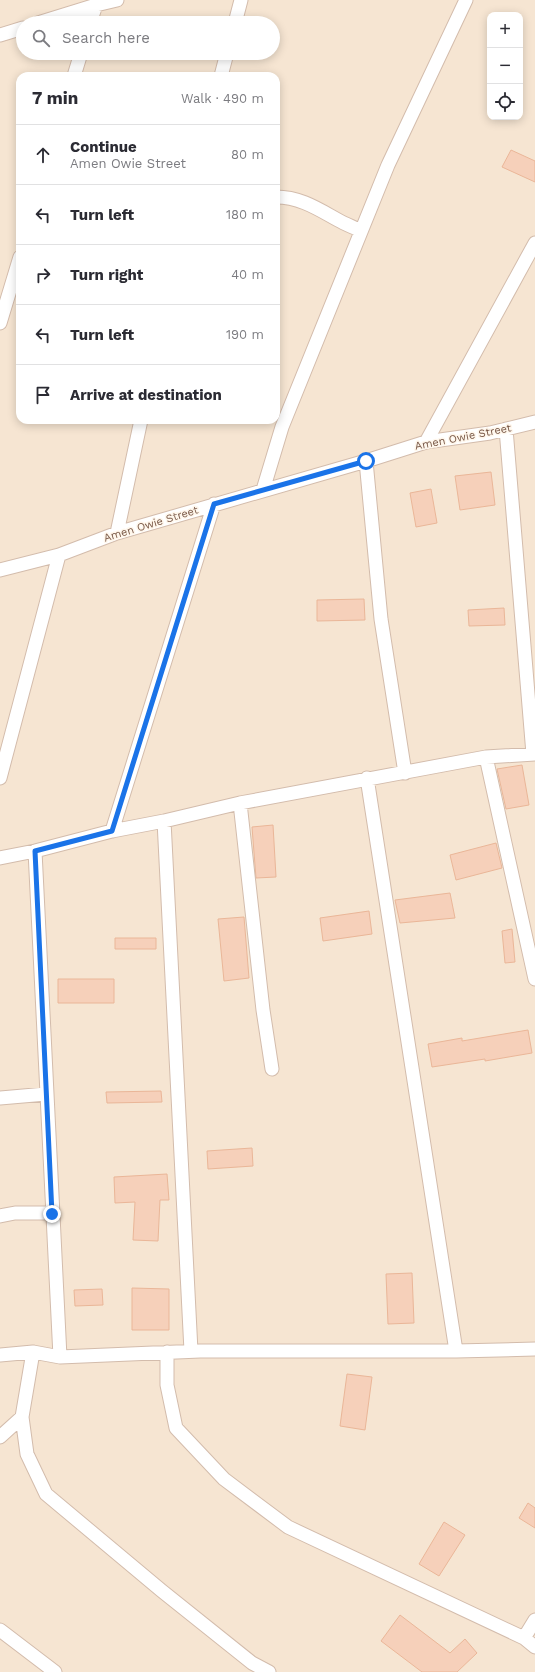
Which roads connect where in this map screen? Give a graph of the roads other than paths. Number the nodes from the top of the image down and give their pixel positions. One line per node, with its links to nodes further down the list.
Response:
1 (117, 0): 4 (street)
2 (241, 0): 7 (street)
3 (466, 0): 15 (street)
4 (96, 5): 5 (street); 6 (street)
5 (61, 16)
6 (92, 16)
7 (237, 16)
8 (16, 30): 9 (street)
9 (0, 35)
10 (79, 60): 12 (street)
11 (225, 60): 13 (street)
12 (75, 72)
13 (222, 72)
14 (280, 198): 15 (street)
15 (361, 231): 24 (street)
16 (535, 242): 22 (street)
17 (16, 280): 18 (street)
18 (0, 323)
19 (535, 422): 21 (street, Amen Owie Street)
20 (140, 424): 26 (street)
21 (506, 429): 22 (street, Amen Owie Street); 29 (street)
22 (426, 442): 23 (street, Amen Owie Street)
23 (366, 461): 24 (street, Amen Owie Street); 31 (street)
24 (263, 490): 25 (street, Amen Owie Street)
25 (214, 504): 26 (street, Amen Owie Street); 36 (street)
26 (117, 533): 27 (street, Amen Owie Street)
27 (59, 555): 28 (street, Amen Owie Street); 32 (street)
28 (0, 570)
29 (534, 754): 30 (street)
30 (486, 757): 31 (street); 39 (street)
31 (405, 773): 33 (street)
32 (0, 778)
33 (367, 778): 34 (street); 47 (street)
34 (240, 803): 35 (street); 40 (street)
35 (164, 821): 36 (street); 46 (street)
36 (112, 831): 37 (street)
37 (35, 851): 38 (street); 41 (street)
38 (0, 858)
39 (535, 979)
40 (272, 1069)
41 (46, 1094): 42 (street); 43 (street)
42 (0, 1098)
43 (52, 1214): 44 (street); 51 (street)
44 (0, 1216)
45 (535, 1349): 47 (street)
46 (191, 1351): 47 (street); 49 (street)
47 (456, 1351)
48 (33, 1352): 50 (street); 51 (street); 52 (street)
49 (167, 1352): 51 (street); 56 (street)
50 (0, 1355)
51 (60, 1357)
52 (22, 1417): 53 (street); 59 (street)
53 (0, 1437)
54 (535, 1620): 56 (street)
55 (0, 1630): 58 (street)
56 (524, 1638): 57 (street)
57 (535, 1646)
58 (55, 1672)
59 (269, 1672)

